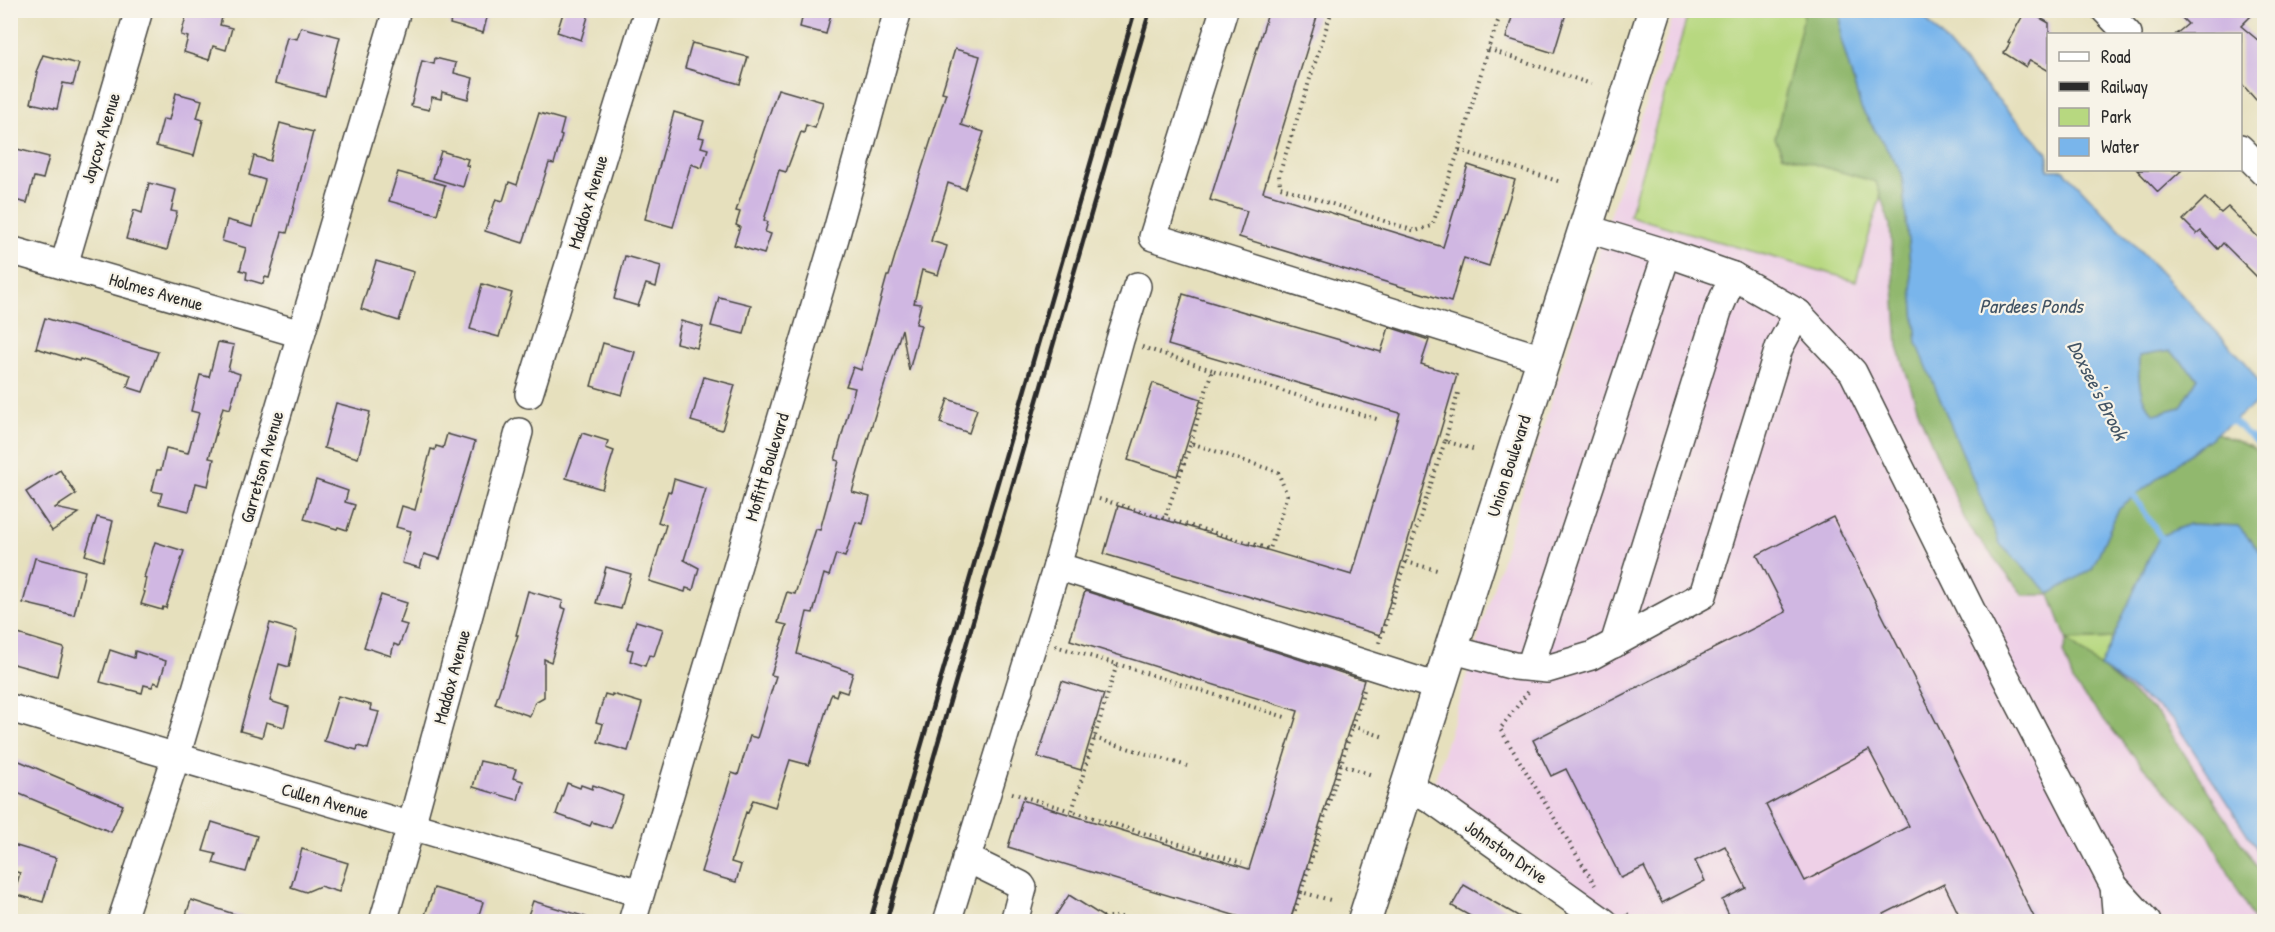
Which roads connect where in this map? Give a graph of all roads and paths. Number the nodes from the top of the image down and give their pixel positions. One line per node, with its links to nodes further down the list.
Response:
1 (139, 10): 20 (street, Jaycox Avenue)
2 (397, 10): 24 (street, Garretson Avenue)
3 (648, 10): 29 (street, Maddox Avenue)
4 (898, 10): 65 (street, Moffitt Boulevard)
5 (1224, 10): 26 (street)
6 (1332, 10): 14 (path)
7 (1502, 10): 11 (path)
8 (1655, 10): 17 (main road, Union Boulevard)
9 (2104, 10): 10 (street)
10 (2127, 33)
11 (1488, 49): 12 (path); 14 (path)
12 (1592, 84)
13 (2242, 149): 15 (street)
14 (1459, 150): 16 (path)
15 (2265, 172)
16 (1561, 182)
17 (1585, 228): 19 (street); 26 (main road, Union Boulevard)
18 (10, 250): 20 (street, Holmes Avenue)
19 (1667, 253): 21 (street); 45 (street)
20 (64, 265): 24 (street, Holmes Avenue)
21 (1733, 276): 23 (street); 41 (street)
22 (1137, 286): 25 (street)
23 (1798, 313): 41 (street); 63 (street)
24 (301, 334): 52 (street, Garretson Avenue)
25 (1120, 340): 27 (path); 35 (street)
26 (1543, 359): 42 (main road, Union Boulevard)
27 (1212, 370): 30 (path); 33 (path)
28 (1458, 393): 32 (path)
29 (529, 394)
30 (1380, 420)
31 (519, 432): 59 (street, Maddox Avenue)
32 (1445, 441): 34 (path); 37 (path)
33 (1191, 442): 36 (path); 36 (path)
34 (1476, 450)
35 (1078, 495): 36 (path); 38 (street)
36 (1165, 518)
37 (1406, 562): 39 (path); 44 (path)
38 (1057, 566): 40 (street); 44 (street)
39 (1437, 570)
40 (1034, 639): 43 (path); 57 (street)
41 (1614, 644): 45 (street)
42 (1450, 649): 45 (street); 46 (main road, Union Boulevard)
43 (1117, 664): 48 (path); 51 (path)
44 (1372, 666): 46 (street); 49 (path)
45 (1529, 679): 62 (path)
46 (1438, 687): 56 (main road, Union Boulevard)
47 (10, 708): 52 (street, Cullen Avenue)
48 (1285, 717)
49 (1352, 726): 50 (path); 53 (path)
50 (1384, 737)
51 (1094, 738): 54 (path); 58 (path)
52 (176, 757): 59 (street, Cullen Avenue); 68 (street, Garretson Avenue)
53 (1340, 764): 55 (path); 64 (path)
54 (1187, 766)
55 (1372, 775)
56 (1407, 785): 67 (street, Johnston Drive); 76 (main road, Union Boulevard)
57 (988, 786): 58 (path); 60 (street)
58 (1072, 811): 61 (path)
59 (411, 826): 65 (street, Cullen Avenue); 69 (street, Maddox Avenue)
60 (966, 858): 71 (street); 72 (street)
61 (1242, 863)
62 (1596, 886)
63 (2114, 886): 78 (street); 79 (street)
64 (1301, 892): 66 (path); 75 (path)
65 (640, 893): 70 (street, Moffitt Boulevard)
66 (1334, 901)
67 (1612, 915): 77 (path)
68 (121, 921)
69 (383, 921)
70 (632, 921)
71 (947, 921)
72 (1014, 921)
73 (1100, 921): 74 (path)
74 (1138, 921)
75 (1291, 921)
76 (1364, 921)
77 (1638, 921)
78 (2117, 921)
79 (2148, 921)

